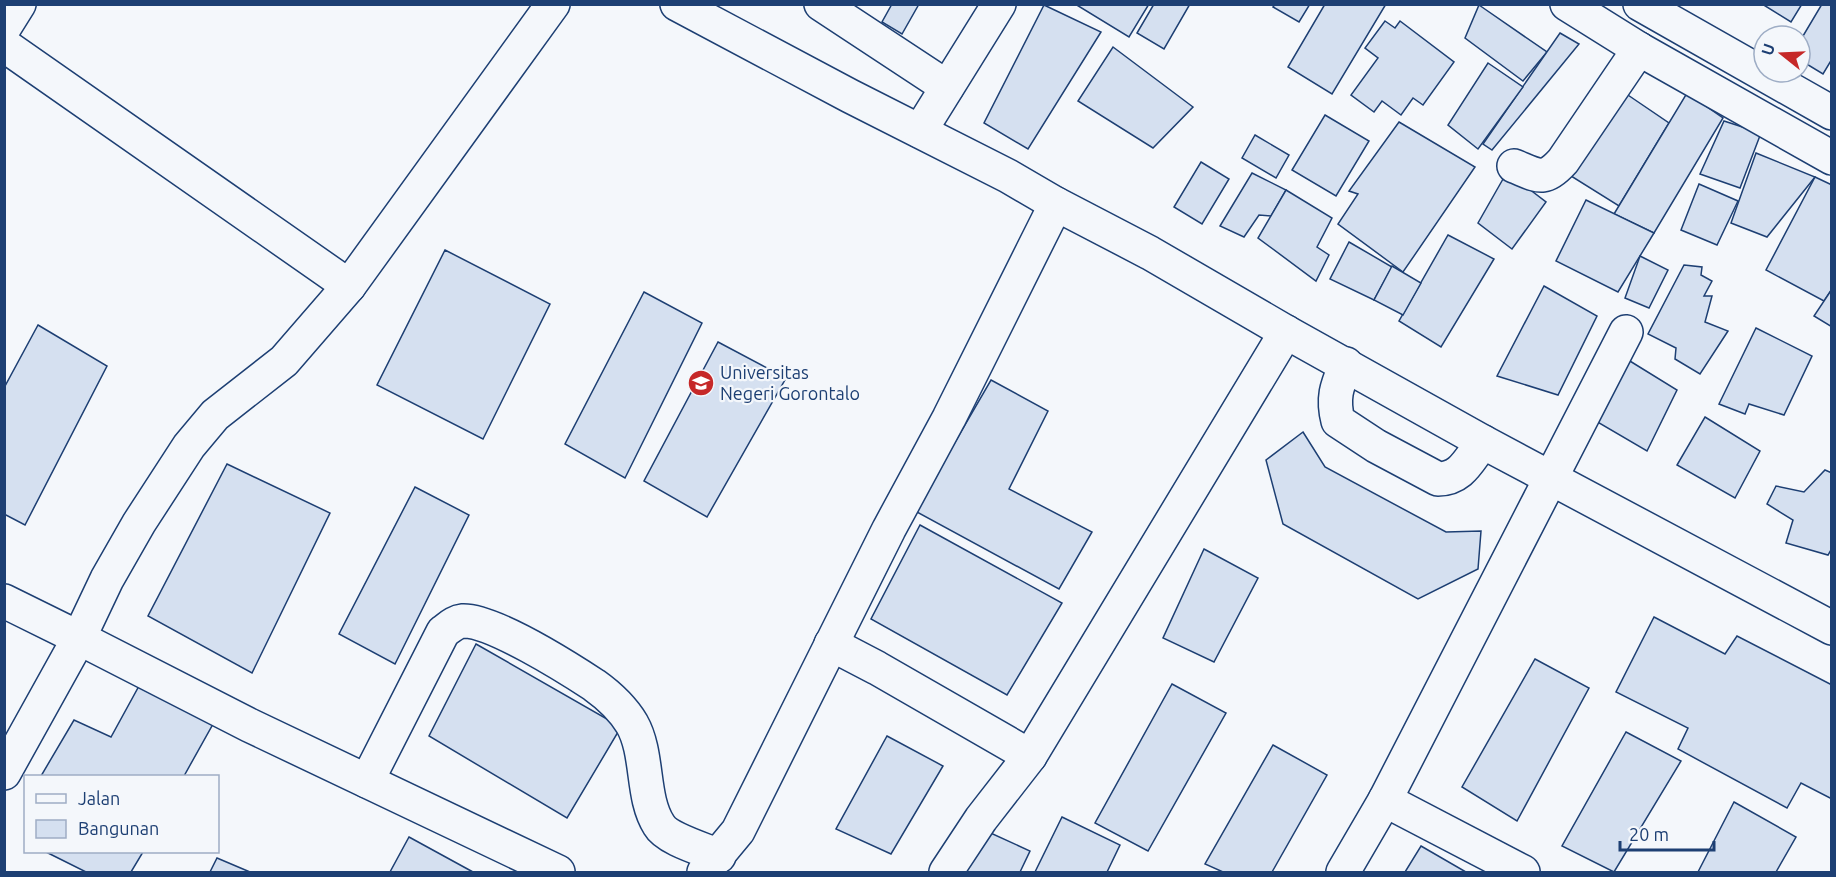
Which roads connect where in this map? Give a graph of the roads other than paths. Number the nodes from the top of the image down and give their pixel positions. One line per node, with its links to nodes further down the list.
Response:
1 (19, 4): 8 (street)
2 (677, 4): 13 (street)
3 (821, 4): 11 (street)
4 (999, 4): 11 (street)
5 (1567, 4): 10 (street)
6 (1641, 4): 12 (street)
7 (544, 7): 17 (street)
8 (4, 28)
9 (4, 45): 17 (street)
10 (1639, 49): 14 (street); 15 (street)
11 (947, 87): 13 (street)
12 (1832, 113)
13 (920, 131): 16 (street)
14 (1832, 158)
15 (1514, 166)
16 (1056, 204): 18 (street); 26 (street)
17 (349, 286): 25 (street)
18 (1286, 332): 20 (street); 27 (street)
19 (1626, 332): 22 (street)
20 (1346, 364): 21 (street); 21 (street)
21 (1483, 442): 22 (street)
22 (1550, 477): 24 (street); 30 (street)
23 (4, 601): 25 (street)
24 (1832, 628)
25 (79, 638): 28 (street); 29 (street)
26 (831, 644): 27 (street); 31 (street)
27 (1030, 756): 33 (street)
28 (4, 773)
29 (367, 781): 31 (street); 32 (street)
30 (1384, 800): 34 (street); 35 (street)
31 (712, 864)
32 (558, 873)
33 (946, 873)
34 (1343, 873)
35 (1523, 873)

